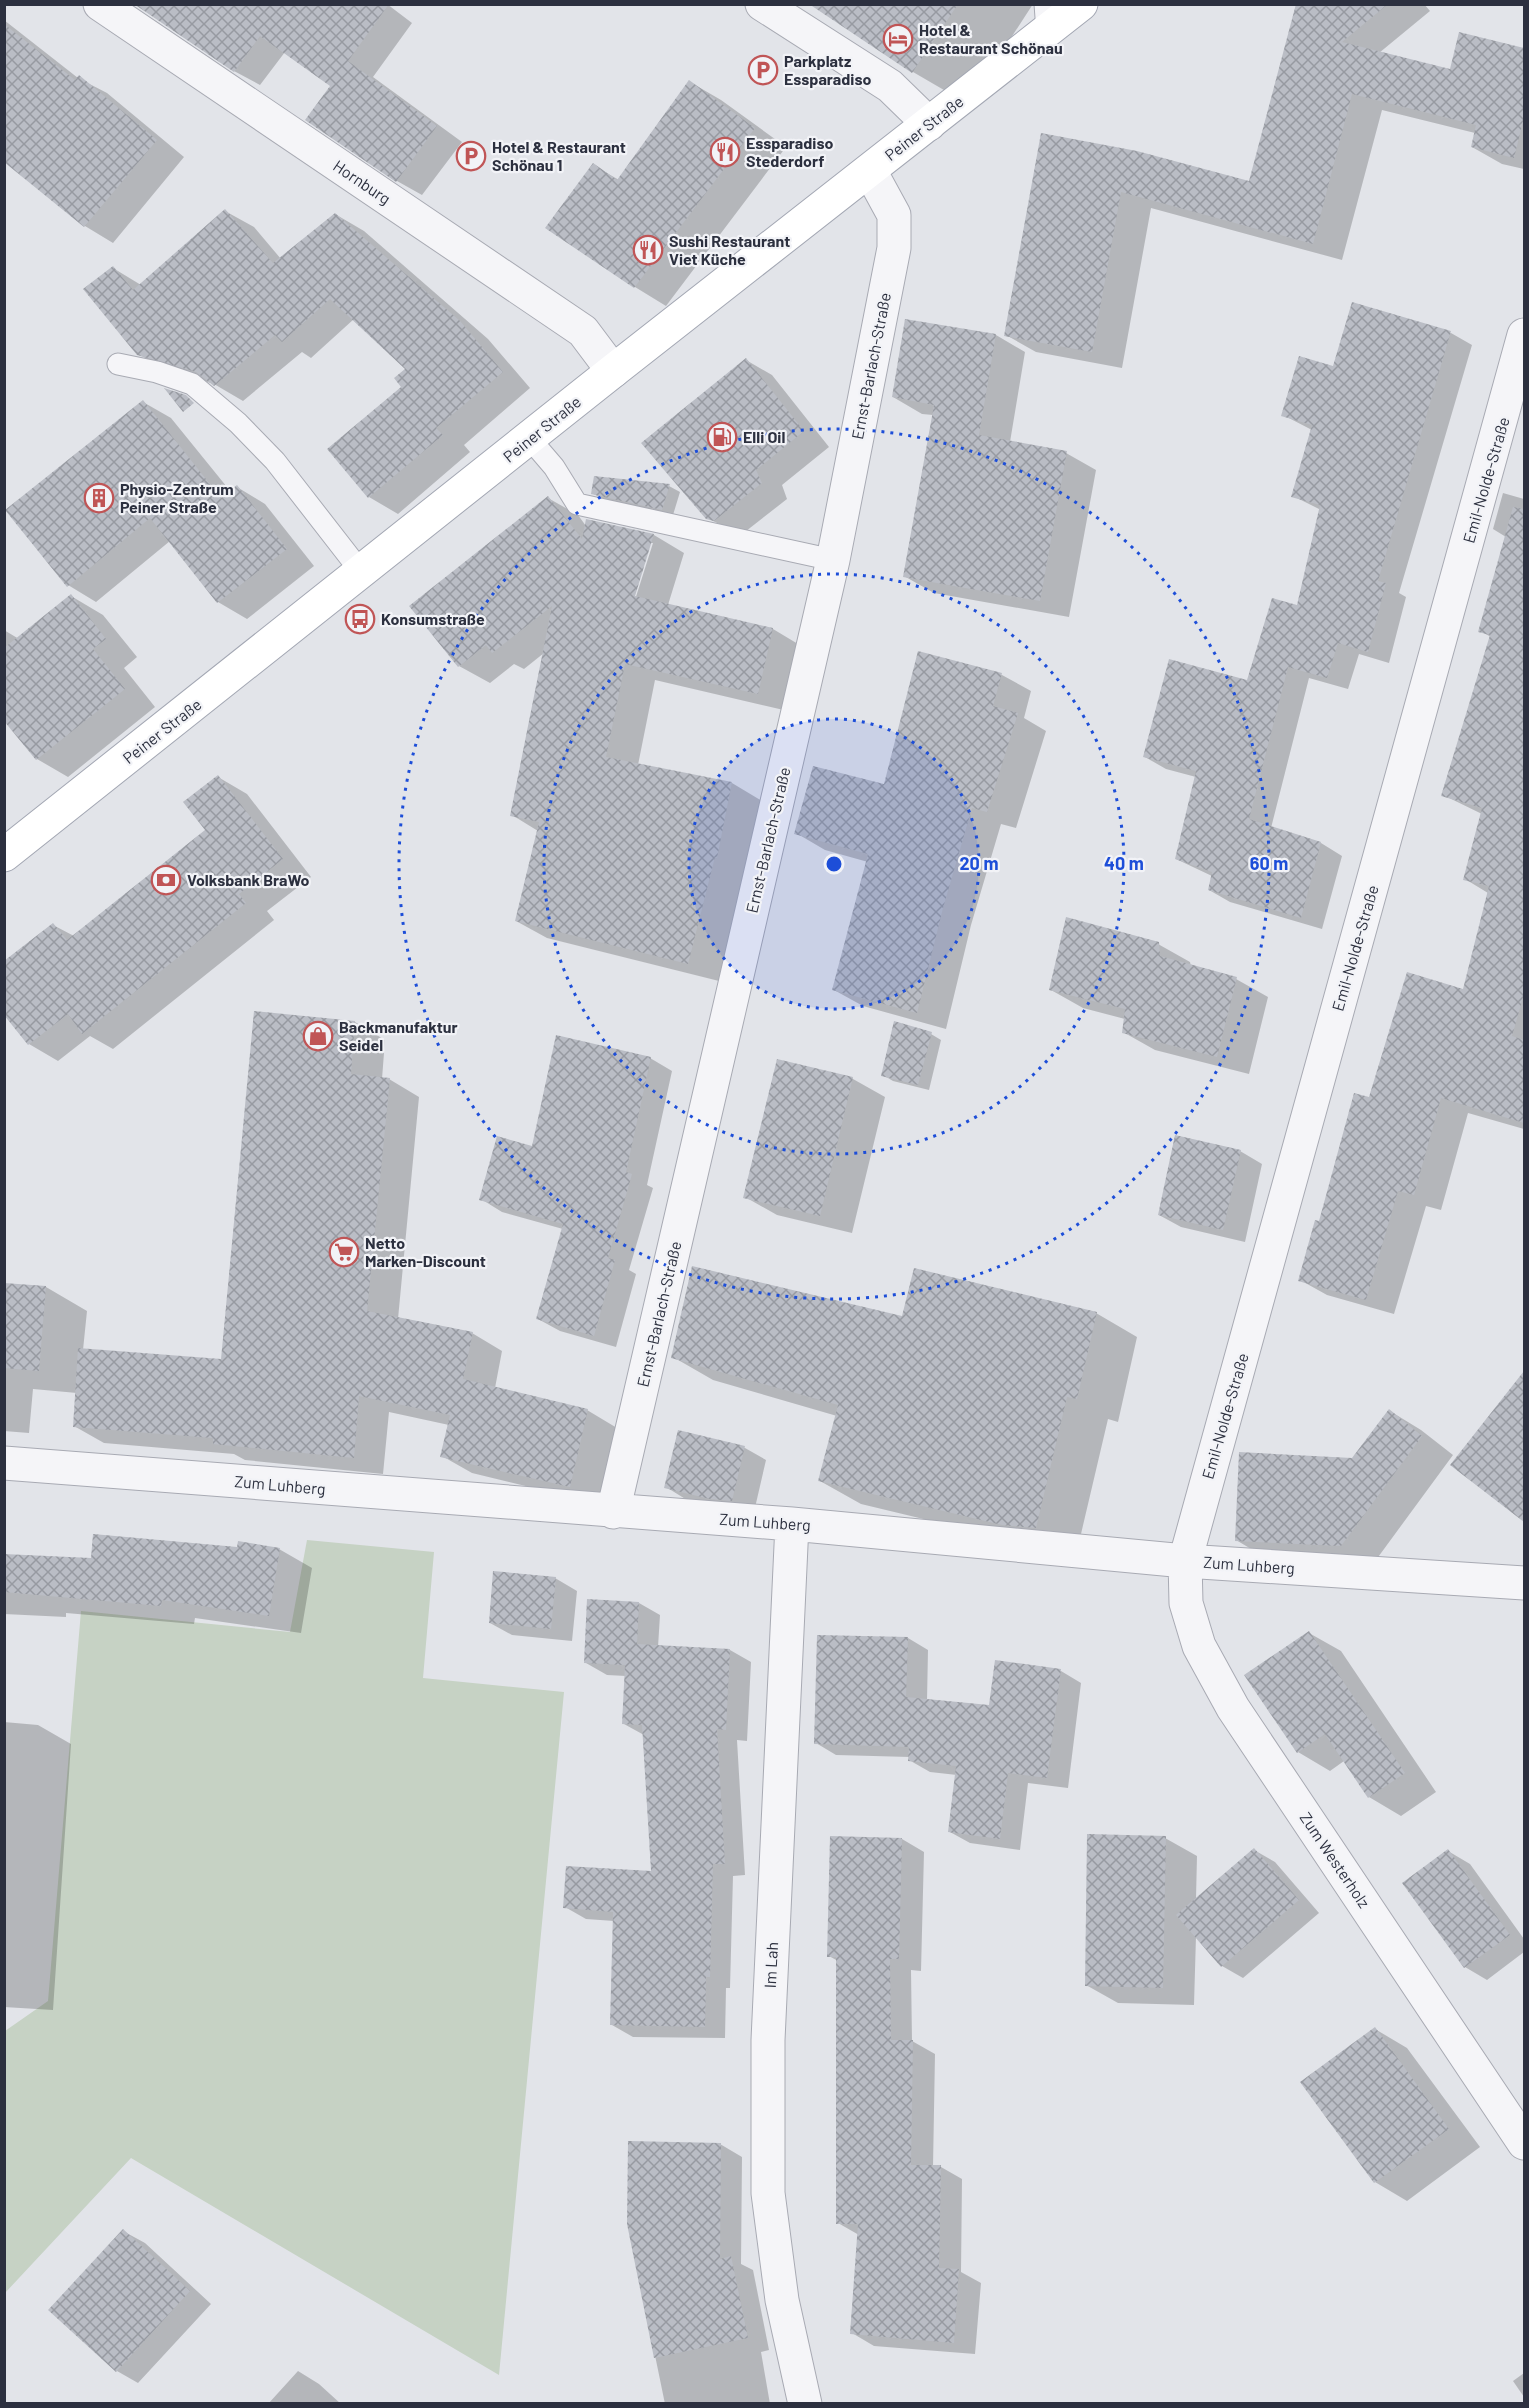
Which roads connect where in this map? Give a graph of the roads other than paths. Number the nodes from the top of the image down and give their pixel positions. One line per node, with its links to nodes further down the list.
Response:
1 (100, 4): 9 (street, Hornburg)
2 (762, 4): 5 (street)
3 (1081, 4): 4 (main road, Peiner Straße)
4 (1046, 18): 5 (main road, Peiner Straße)
5 (928, 124): 6 (main road, Peiner Straße)
6 (870, 171): 9 (main road, Peiner Straße); 11 (street, Ernst-Barlach-Straße)
7 (1524, 335): 17 (street, Emil-Nolde-Straße)
8 (118, 364): 12 (lane)
9 (613, 371): 10 (main road, Peiner Straße)
10 (530, 439): 11 (lane); 12 (main road, Peiner Straße)
11 (833, 560): 15 (street, Ernst-Barlach-Straße)
12 (362, 573): 13 (main road, Peiner Straße)
13 (4, 855)
14 (4, 1463): 15 (street, Zum Luhberg)
15 (613, 1512): 16 (street, Zum Luhberg)
16 (792, 1524): 17 (street, Zum Luhberg); 20 (street, Im Lah)
17 (1185, 1561): 18 (street, Zum Luhberg); 19 (street, Zum Westerholz)
18 (1524, 1583)
19 (1524, 2143)
20 (806, 2403)

